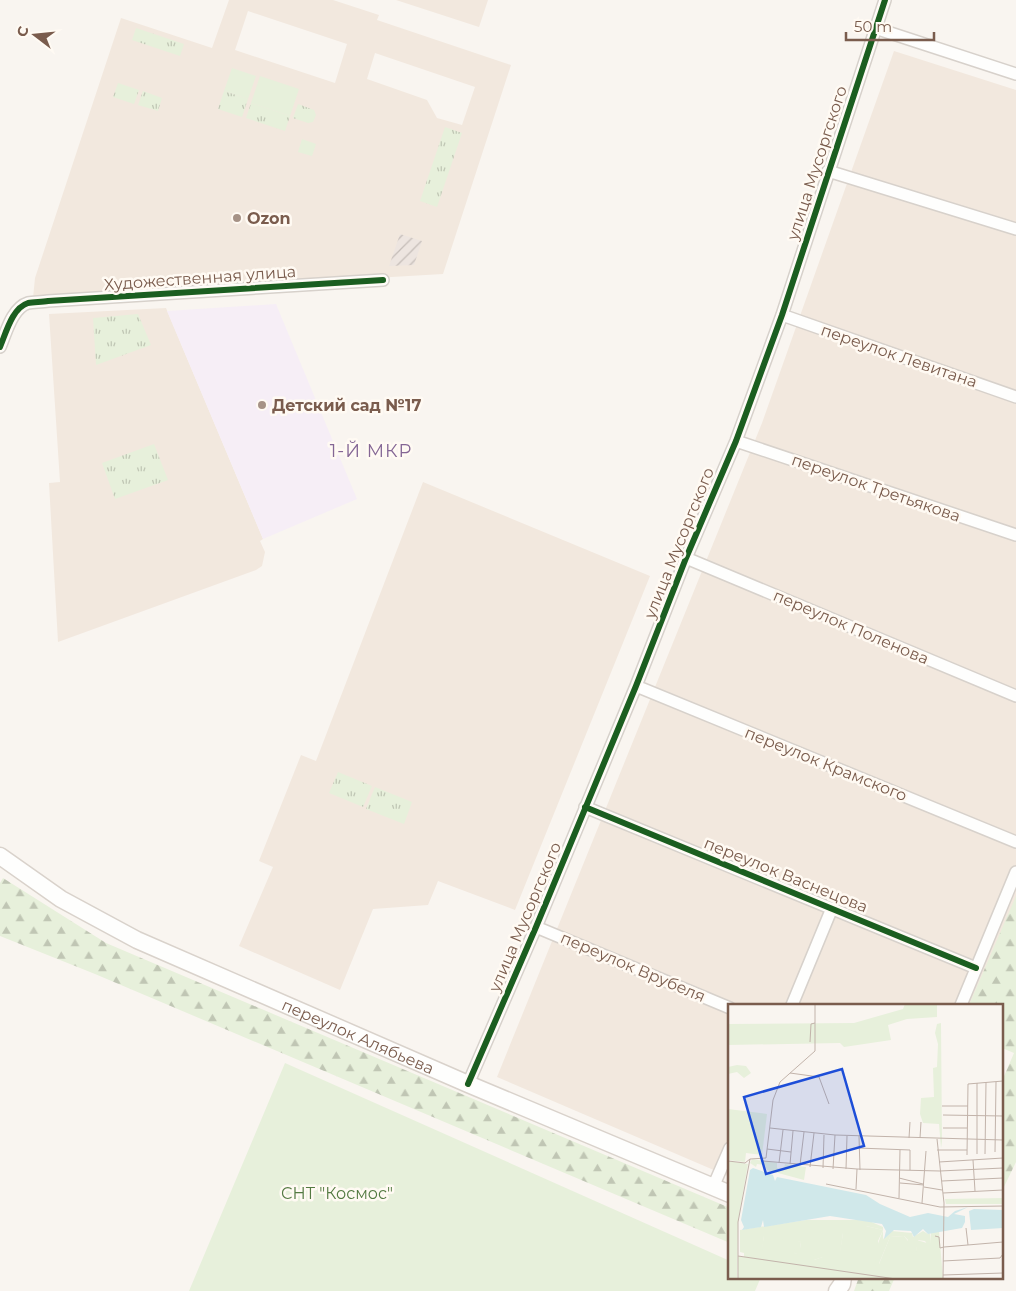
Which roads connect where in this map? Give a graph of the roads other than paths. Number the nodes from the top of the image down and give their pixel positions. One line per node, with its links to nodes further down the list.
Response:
1 (885, 0): 2 (street, улица Мусоргского)
2 (875, 28): 3 (street); 4 (street, улица Мусоргского)
3 (1016, 74)
4 (828, 171): 5 (street); 7 (street, улица Мусоргского)
5 (1016, 229)
6 (383, 280): 8 (street, Художественная улица)
7 (782, 315): 9 (street, переулок Левитана); 10 (street, улица Мусоргского)
8 (0, 347)
9 (1016, 398)
10 (736, 441): 11 (street, переулок Третьякова); 12 (street, улица Мусоргского)
11 (1016, 535)
12 (686, 558): 13 (street, улица Мусоргского); 14 (street, переулок Поленова)
13 (636, 686): 15 (street, улица Мусоргского); 16 (street, переулок Крамского)
14 (1016, 696)
15 (585, 807): 19 (street, переулок Васнецова); 20 (street, улица Мусоргского)
16 (1016, 842)
17 (0, 856): 25 (main road, переулок Алябьева)
18 (1016, 872): 21 (street)
19 (832, 908): 21 (street, переулок Васнецова); 22 (street)
20 (536, 927): 24 (street, переулок Врубеля); 25 (street, улица Мусоргского)
21 (976, 968): 23 (street)
22 (792, 1004)
23 (961, 1004)
24 (728, 1007)
25 (468, 1084): 27 (main road, переулок Алябьева)
26 (728, 1153): 27 (street)
27 (713, 1187): 28 (main road, переулок Алябьева)
28 (728, 1193)

